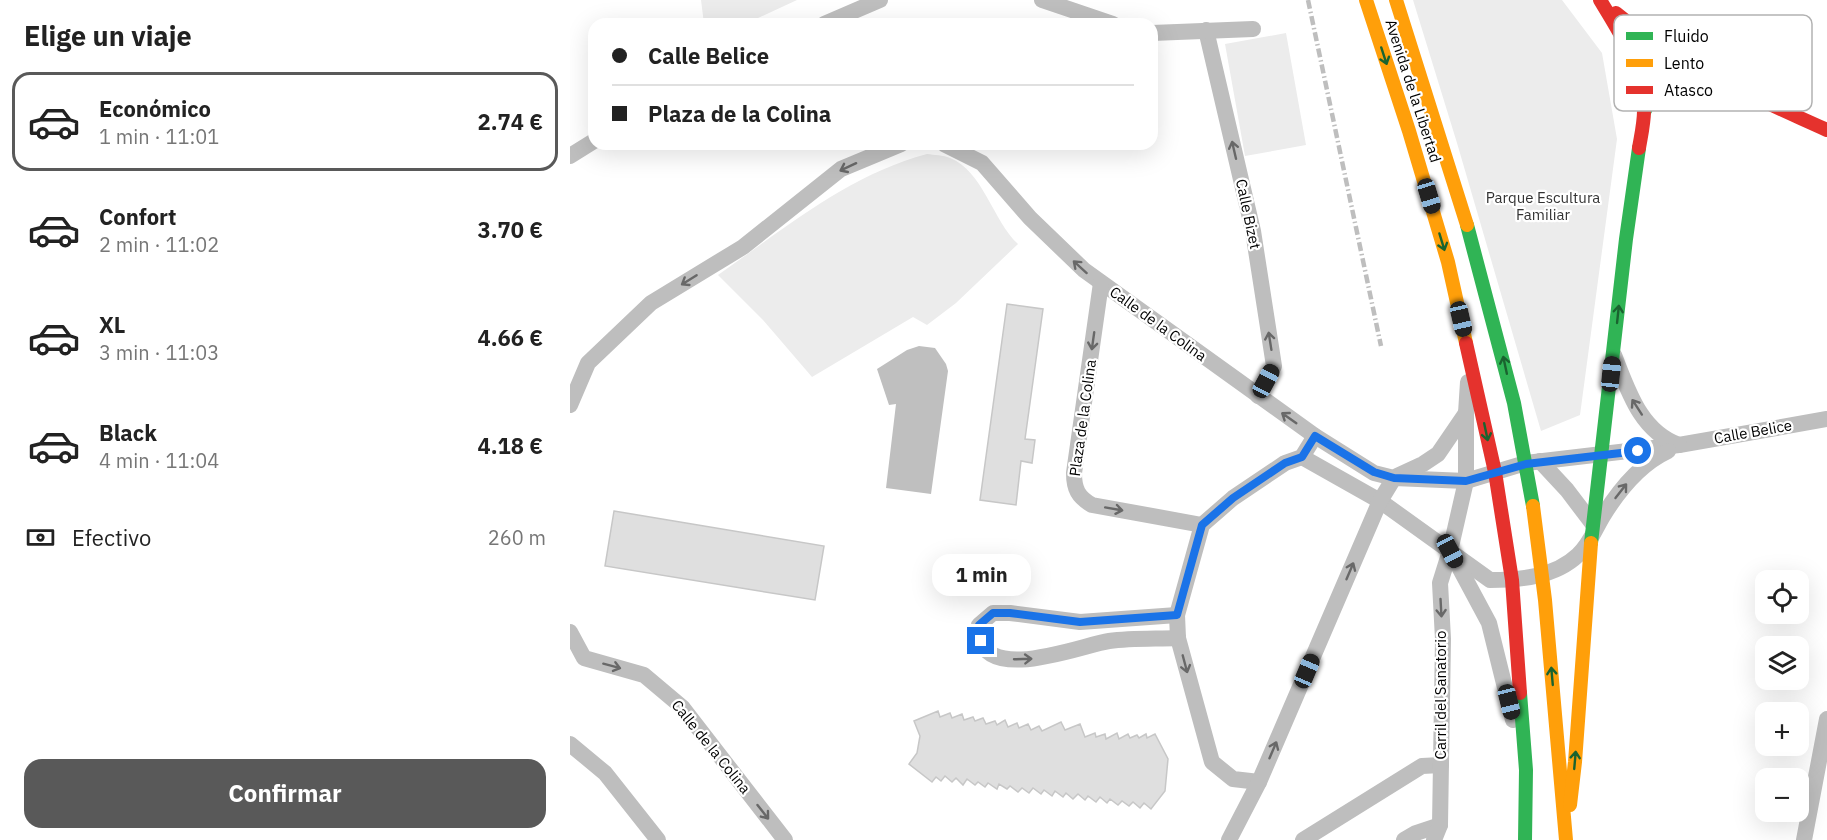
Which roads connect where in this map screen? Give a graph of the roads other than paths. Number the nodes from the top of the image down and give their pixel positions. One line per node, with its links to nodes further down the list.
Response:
1 (880, 0): 7 (street)
2 (1042, 0): 8 (street)
3 (1366, 0): 22 (main road, Avenida de la Libertad, one-way to 22)
4 (1396, 0): 31 (main road, Avenida de la Libertad, one-way to 4)
5 (1601, 0): 6 (main road); 9 (main road)
6 (1618, 15)
7 (838, 18)
8 (1095, 18)
9 (1614, 22)
10 (1253, 29): 11 (street)
11 (1206, 30): 12 (street); 23 (street, Calle Bizet, one-way to 11)
12 (1158, 33)
13 (1786, 111): 15 (main road)
14 (1644, 112): 21 (main road, one-way to 14)
15 (1827, 130)
16 (588, 145): 19 (street)
17 (887, 150): 24 (street, one-way to 24)
18 (956, 150): 20 (street, Calle de la Colina, one-way to 18)
19 (570, 156)
20 (1101, 283): 23 (street, Calle de la Colina); 36 (street, Plaza de la Colina, one-way to 36)
21 (1614, 353): 28 (street, one-way to 21); 29 (main road)
22 (1470, 354): 25 (street, Carril del Sanatorio); 32 (main road, Avenida de la Libertad, one-way to 32)
23 (1258, 396): 27 (street, Calle de la Colina, one-way to 23)
24 (570, 405)
25 (1466, 413): 33 (street); 34 (street, Carril del Sanatorio)
26 (1827, 419): 28 (street, Calle Belice)
27 (1315, 436): 30 (street); 33 (street, Calle de la Colina)
28 (1679, 445): 29 (street, Calle Belice); 37 (street, Calle Belice, one-way to 28)
29 (1602, 455): 31 (street, Calle Belice); 37 (main road)
30 (1302, 457): 35 (street); 36 (street)
31 (1533, 462): 32 (street, Calle de la Colina); 37 (street); 39 (main road, Avenida de la Libertad)
32 (1495, 472): 34 (street, Calle de la Colina); 40 (main road, Avenida de la Libertad)
33 (1394, 478): 34 (street, Calle de la Colina); 35 (street)
34 (1466, 481): 38 (street, Carril del Sanatorio)
35 (1380, 501): 38 (street); 49 (street, one-way to 35)
36 (1202, 525): 41 (street)
37 (1591, 532): 39 (street, Calle Belice); 57 (main road, one-way to 37)
38 (1450, 551): 40 (street); 47 (street, Carril del Sanatorio, one-way to 47); 48 (street)
39 (1543, 574): 40 (street, Calle Belice); 57 (main road, Avenida de la Libertad, one-way to 39)
40 (1512, 580): 48 (main road, Avenida de la Libertad)
41 (1177, 615): 43 (street); 43 (street, one-way to 43)
42 (570, 632): 44 (street, Calle de la Colina)
43 (1178, 638): 49 (street, one-way to 49)
44 (577, 661): 52 (street, Calle de la Colina, one-way to 52)
45 (1827, 719): 58 (street)
46 (570, 744): 51 (street)
47 (1441, 765): 50 (street, Carril del Sanatorio); 54 (street)
48 (1526, 770): 56 (main road, Avenida de la Libertad)
49 (1259, 782): 53 (street)
50 (1437, 833): 55 (street)
51 (658, 840)
52 (785, 840)
53 (1228, 840)
54 (1303, 840)
55 (1404, 840)
56 (1525, 840)
57 (1566, 840)
58 (1804, 840)

